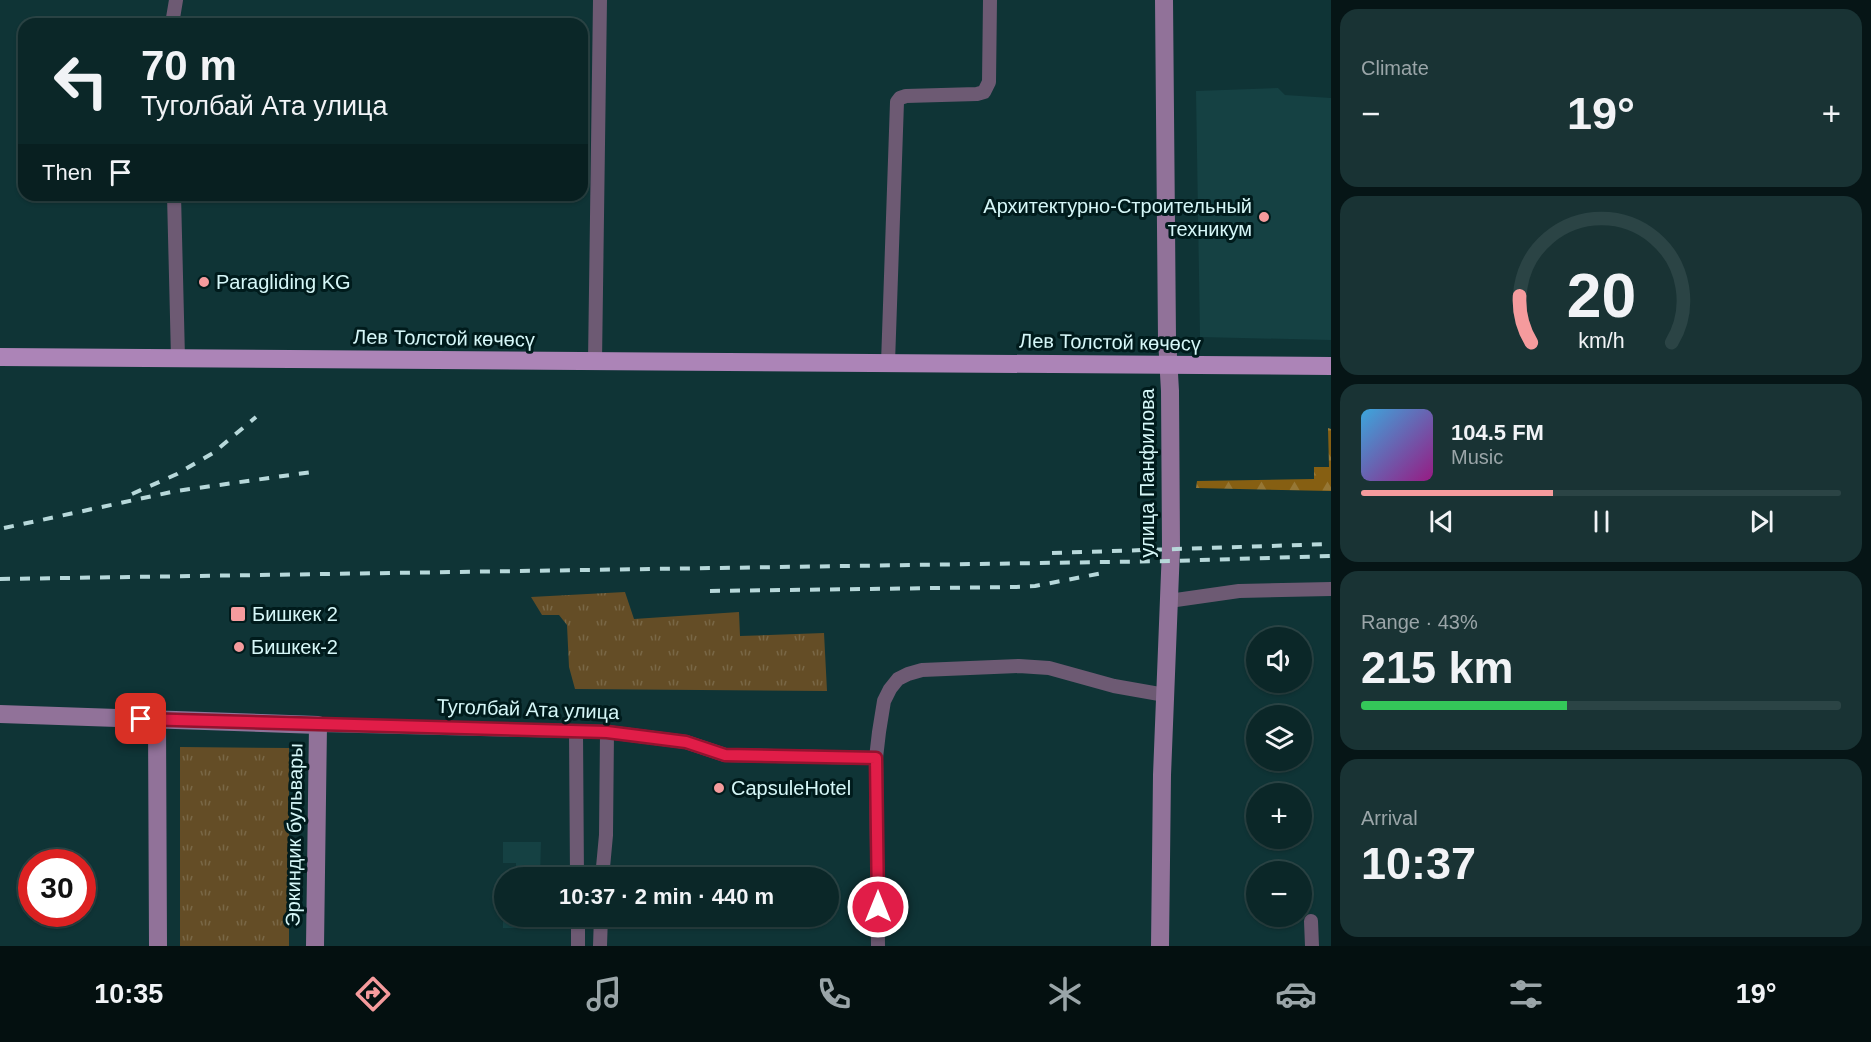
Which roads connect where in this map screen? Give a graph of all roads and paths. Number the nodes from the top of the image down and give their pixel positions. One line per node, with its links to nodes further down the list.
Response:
1 (176, 0): 5 (street)
2 (600, 0): 9 (street)
3 (990, 0): 10 (street)
4 (1164, 0): 11 (street, улица Панфилова)
5 (173, 18)
6 (174, 201): 8 (street)
7 (0, 357): 8 (main road, Лев Толстой көчөсү)
8 (178, 358): 9 (main road, Лев Толстой көчөсү)
9 (595, 362): 10 (main road, Лев Толстой көчөсү)
10 (888, 363): 11 (main road, Лев Толстой көчөсү)
11 (1168, 365): 12 (main road, Лев Толстой көчөсү); 14 (street, улица Панфилова)
12 (1331, 366)
13 (1331, 589): 14 (street)
14 (1169, 601): 15 (street, улица Панфилова)
15 (1165, 695): 21 (street); 32 (street, улица Панфилова)
16 (0, 714): 17 (street, Туголбай Ата улица)
17 (157, 720): 18 (street, Туголбай Ата улица); 27 (street)
18 (318, 725): 19 (street, Туголбай Ата улица); 28 (street, Эркиндик бульвары)
19 (576, 732): 20 (street, Туголбай Ата улица); 22 (street)
20 (607, 732): 21 (street, Туголбай Ата улица); 23 (street)
21 (876, 758): 31 (street)
22 (577, 867)
23 (603, 867)
24 (578, 927): 29 (street)
25 (601, 927): 30 (street)
26 (1311, 927): 33 (street)
27 (158, 946)
28 (315, 946)
29 (578, 946)
30 (600, 946)
31 (878, 946)
32 (1160, 946)
33 (1312, 946)

